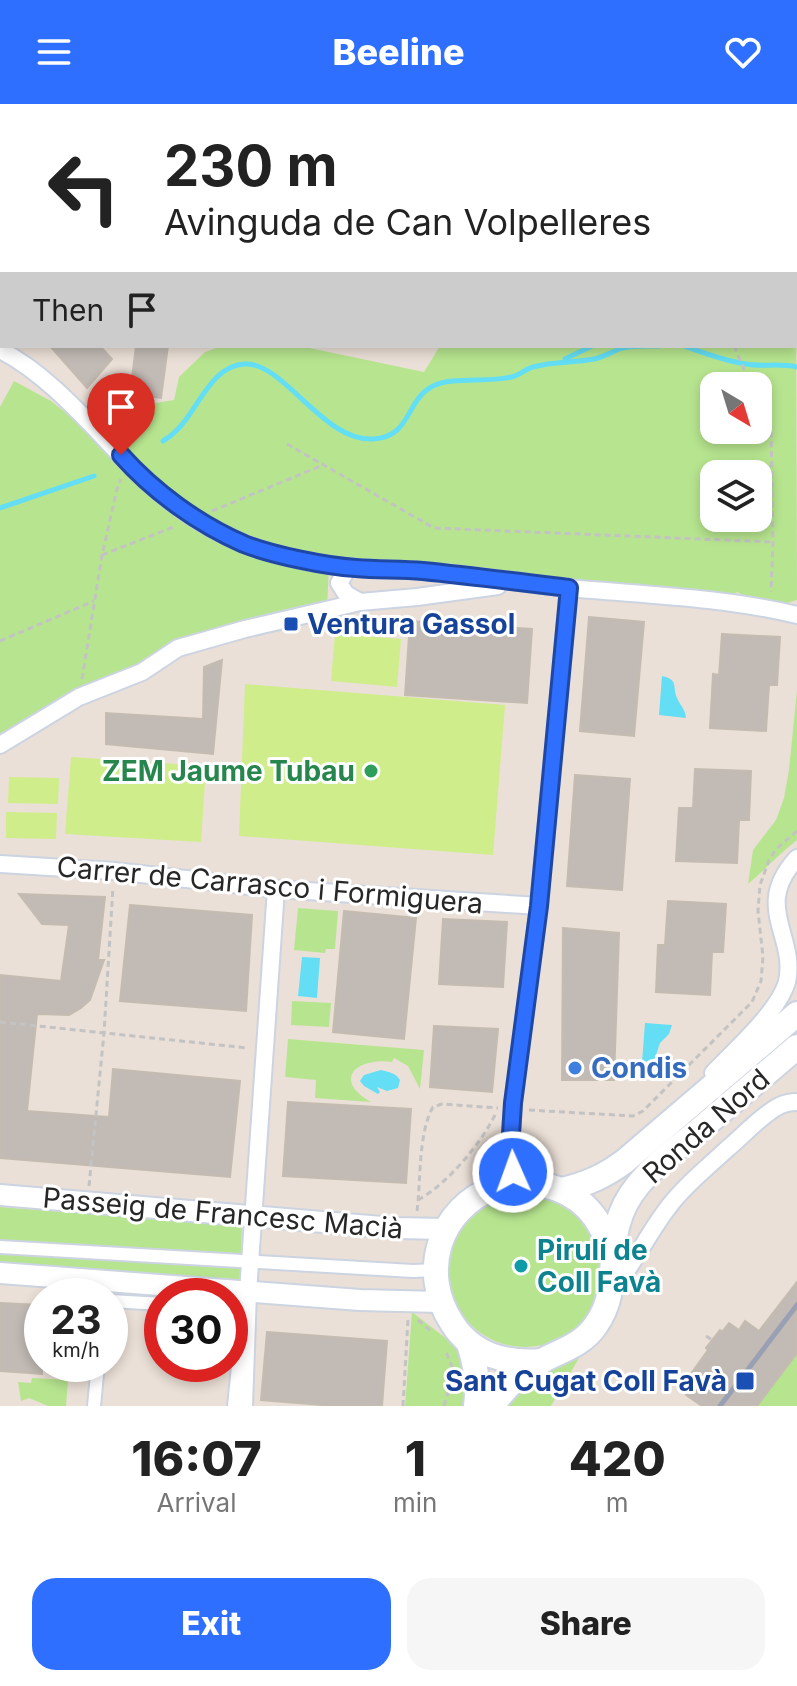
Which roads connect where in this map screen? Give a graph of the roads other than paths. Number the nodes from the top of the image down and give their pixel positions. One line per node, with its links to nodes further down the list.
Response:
1 (0, 350): 2 (street)
2 (349, 567): 3 (street); 7 (street)
3 (420, 571): 4 (street); 6 (street)
4 (523, 583): 5 (street); 6 (street)
5 (569, 588): 8 (street); 13 (street)
6 (417, 597): 7 (street)
7 (353, 598): 9 (street)
8 (797, 615)
9 (0, 745)
10 (797, 858): 17 (street, Ronda Nord)
11 (0, 864): 12 (street, Carrer de Carrasco i Formiguera)
12 (276, 889): 13 (street, Carrer de Carrasco i Formiguera); 21 (street)
13 (539, 906): 18 (street)
14 (797, 1014): 17 (main road, Ronda Nord)
15 (797, 1047): 24 (main road, Ronda Nord)
16 (797, 1102): 29 (street)
17 (654, 1136): 19 (main road, Ronda Nord)
18 (513, 1182): 19 (main road, Ronda Nord); 22 (main road)
19 (562, 1190): 24 (main road, Ronda Nord)
20 (0, 1195): 21 (street, Passeig de Francesc Macià)
21 (254, 1216): 22 (street, Passeig de Francesc Macià); 25 (street)
22 (447, 1229): 26 (main road)
23 (0, 1247): 25 (street, Passeig de Francesc Macià)
24 (612, 1259): 29 (main road, Ronda Nord)
25 (251, 1262): 26 (street, Passeig de Francesc Macià); 30 (street)
26 (435, 1270): 31 (main road)
27 (0, 1273): 28 (street)
28 (144, 1284)
29 (611, 1291): 33 (main road, Ronda Nord)
30 (248, 1292): 31 (street)
31 (440, 1302): 32 (main road)
32 (469, 1344): 33 (main road, Ronda Nord); 40 (main road)
33 (544, 1360): 41 (main road, Ronda Nord)
34 (96, 1382): 37 (street)
35 (236, 1382): 38 (street)
36 (245, 1382): 39 (street)
37 (94, 1406)
38 (234, 1406)
39 (244, 1406)
40 (476, 1406)
41 (492, 1406)

